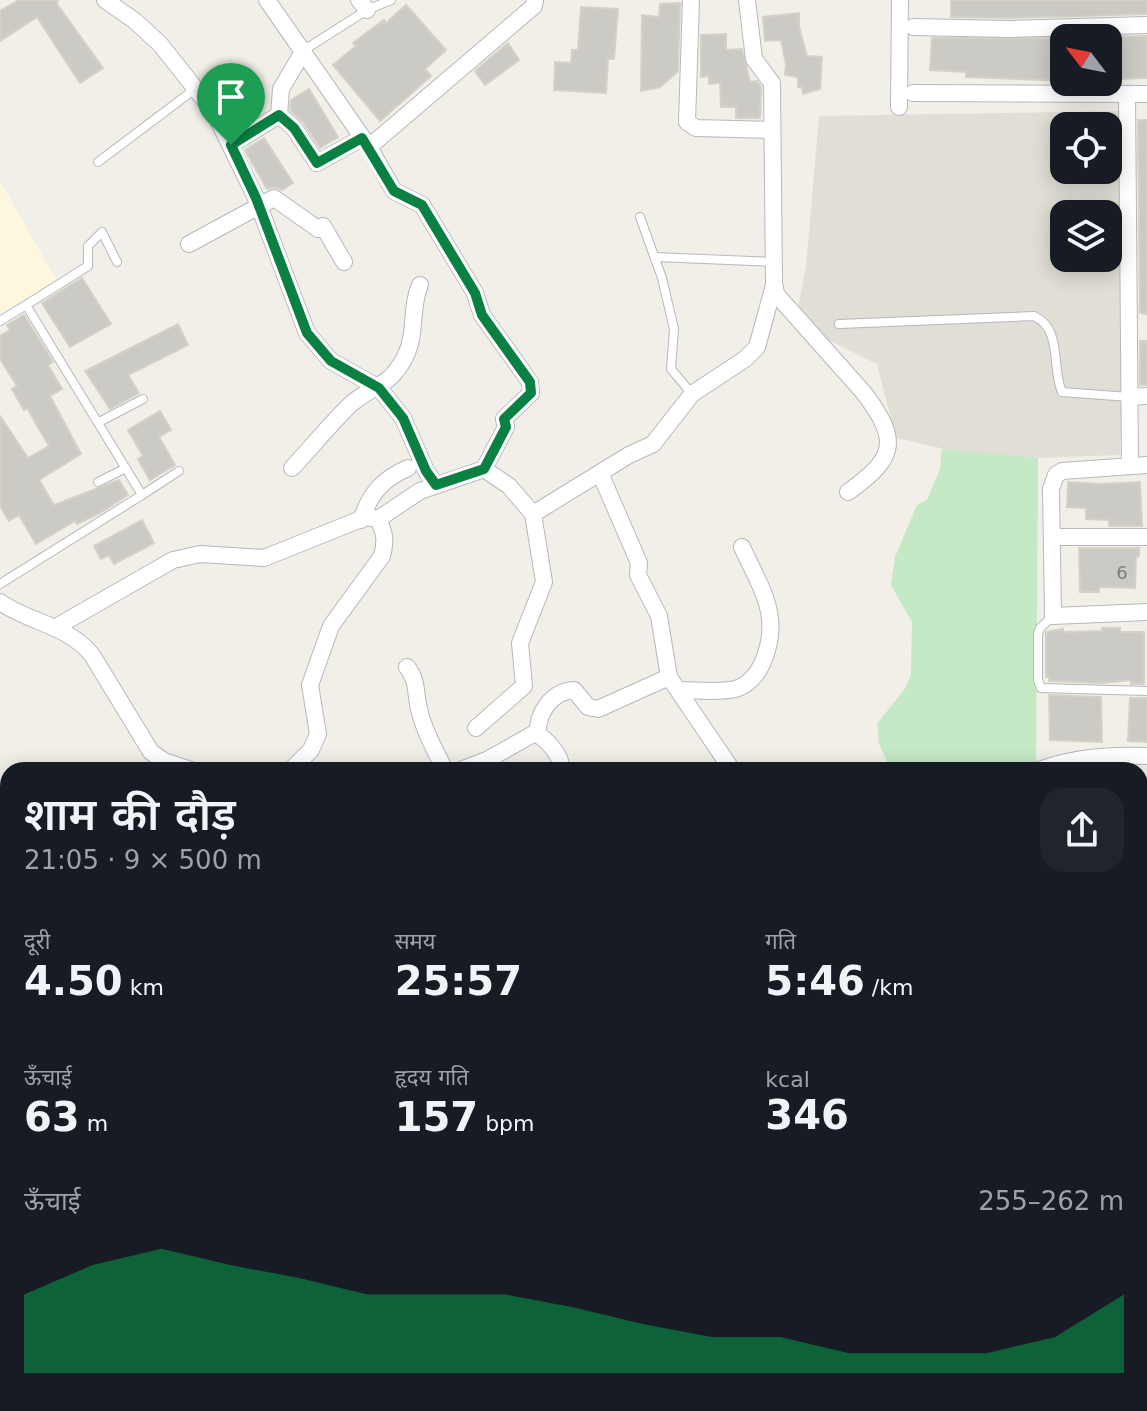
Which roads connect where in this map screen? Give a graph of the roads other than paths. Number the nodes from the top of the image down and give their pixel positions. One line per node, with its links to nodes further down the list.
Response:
1 (105, 0): 13 (street)
2 (267, 0): 12 (street)
3 (391, 0): 9 (lane)
4 (535, 0): 20 (street)
5 (691, 0): 19 (street)
6 (737, 0): 7 (street)
7 (750, 0): 19 (street)
8 (900, 0): 17 (street)
9 (363, 5): 12 (lane)
10 (1147, 25): 11 (street)
11 (913, 27)
12 (304, 50): 18 (street); 20 (street)
13 (196, 88): 21 (street); 22 (lane)
14 (913, 93): 15 (street)
15 (1127, 94): 16 (street); 38 (street)
16 (1147, 94)
17 (899, 107)
18 (279, 115): 20 (street); 21 (street)
19 (772, 130): 29 (street)
20 (366, 142): 46 (street)
21 (231, 145): 23 (street)
22 (98, 162)
23 (258, 206): 25 (street); 28 (street); 35 (street)
24 (640, 217): 26 (lane)
25 (189, 244)
26 (655, 257): 29 (lane); 36 (lane)
27 (117, 262): 32 (lane)
28 (344, 262)
29 (774, 262): 30 (street)
30 (774, 283): 36 (street); 51 (street)
31 (420, 285): 35 (street)
32 (26, 305): 33 (lane); 40 (lane)
33 (0, 321)
34 (839, 324): 38 (lane)
35 (379, 388): 44 (street); 50 (street)
36 (692, 394): 48 (street)
37 (1147, 396): 38 (street)
38 (1129, 397): 41 (street)
39 (143, 399): 40 (lane)
40 (99, 422): 43 (lane)
41 (1130, 465): 42 (street); 56 (street)
42 (1147, 465)
43 (126, 468): 49 (lane); 52 (lane)
44 (292, 468)
45 (408, 468): 55 (street)
46 (484, 469): 50 (street); 53 (street)
47 (179, 471): 52 (lane)
48 (600, 473): 53 (street); 65 (street)
49 (98, 482)
50 (436, 485): 54 (street)
51 (848, 492)
52 (142, 495): 59 (lane)
53 (533, 514): 67 (street)
54 (378, 519): 55 (street); 71 (street)
55 (361, 520): 63 (street)
56 (1052, 537): 57 (street); 62 (street)
57 (1147, 537)
58 (742, 547): 65 (street)
59 (0, 584)
60 (0, 602): 63 (street)
61 (1147, 612): 62 (street)
62 (1053, 616): 66 (lane)
63 (56, 627): 70 (street)
64 (407, 667): 72 (street)
65 (674, 683): 68 (street); 75 (street)
66 (1147, 691)
67 (476, 728)
68 (538, 733): 73 (street); 74 (street)
69 (1136, 760): 76 (street)
70 (158, 762)
71 (299, 762)
72 (441, 762)
73 (478, 762)
74 (561, 762)
75 (727, 762)
76 (1065, 762)

